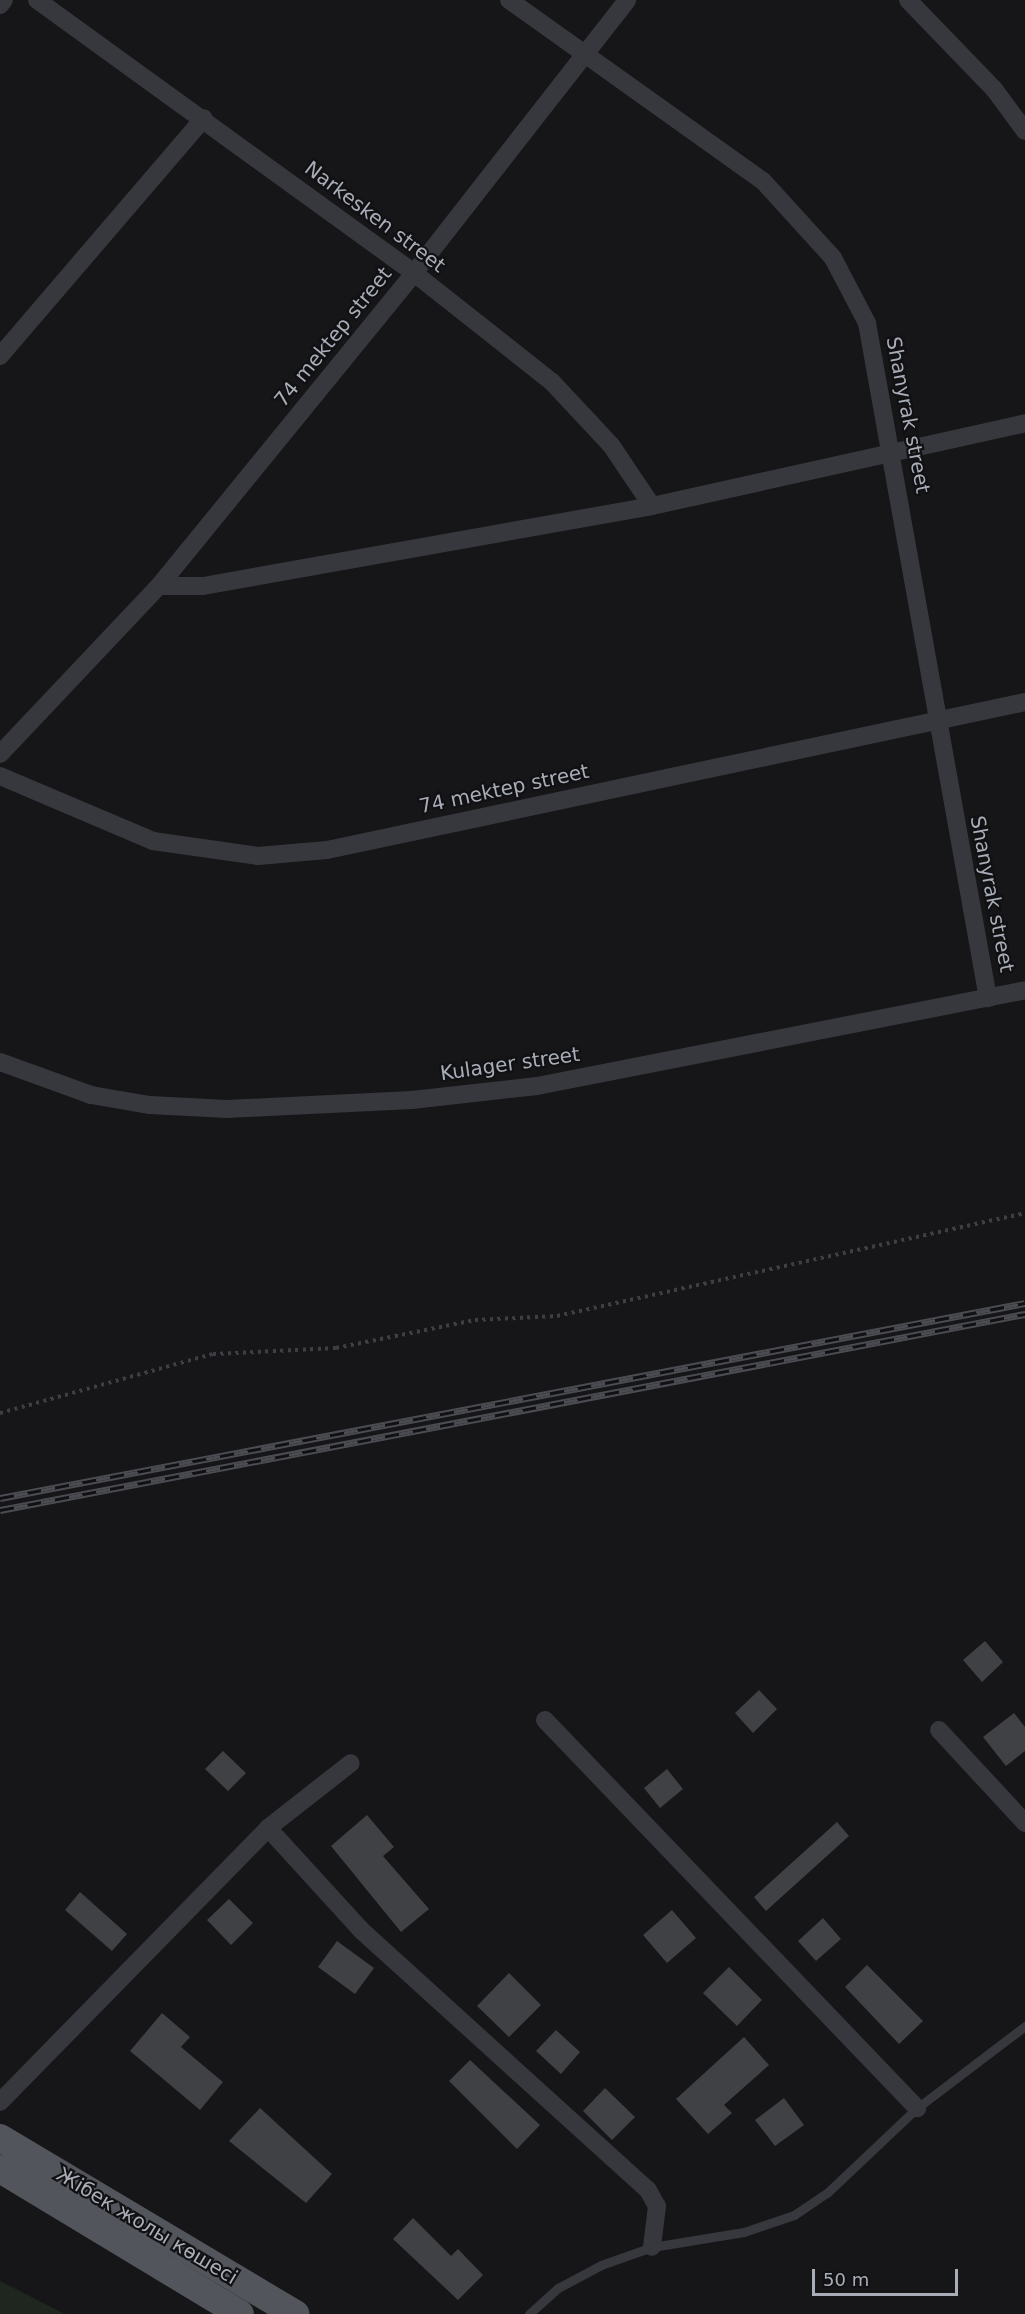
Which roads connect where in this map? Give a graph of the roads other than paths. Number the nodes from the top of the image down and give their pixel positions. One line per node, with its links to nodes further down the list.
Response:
1 (4, 0): 6 (street)
2 (37, 0): 8 (street, Narkesken street)
3 (509, 0): 7 (street, Shanyrak street)
4 (627, 0): 7 (street, 74 mektep street)
5 (908, 0): 9 (street)
6 (0, 5)
7 (583, 56): 10 (street, 74 mektep street); 13 (street, Shanyrak street)
8 (204, 118): 10 (street, Narkesken street); 11 (street)
9 (1025, 131)
10 (414, 273): 14 (street, Narkesken street); 15 (street, 74 mektep street)
11 (0, 356)
12 (1025, 423): 13 (street)
13 (893, 451): 14 (street); 17 (street, Shanyrak street)
14 (652, 506): 15 (street)
15 (159, 586): 18 (street, 74 mektep street)
16 (1025, 702): 17 (street, 74 mektep street)
17 (937, 720): 19 (street, 74 mektep street); 21 (street, Shanyrak street)
18 (0, 754)
19 (0, 776)
20 (1025, 990): 21 (street, Kulager street)
21 (988, 998): 22 (street, Kulager street)
22 (0, 1062)
23 (545, 1720): 30 (street)
24 (939, 1730): 26 (street)
25 (351, 1763): 27 (street)
26 (1025, 1823)
27 (268, 1828): 29 (street); 33 (street)
28 (1025, 2026): 30 (lane)
29 (0, 2102)
30 (917, 2108): 33 (lane)
31 (0, 2138): 35 (main road, Жібек жолы көшесі)
32 (0, 2169): 34 (main road, Жібек жолы көшесі)
33 (652, 2247): 36 (lane)
34 (240, 2314)
35 (295, 2314)
36 (529, 2314)

